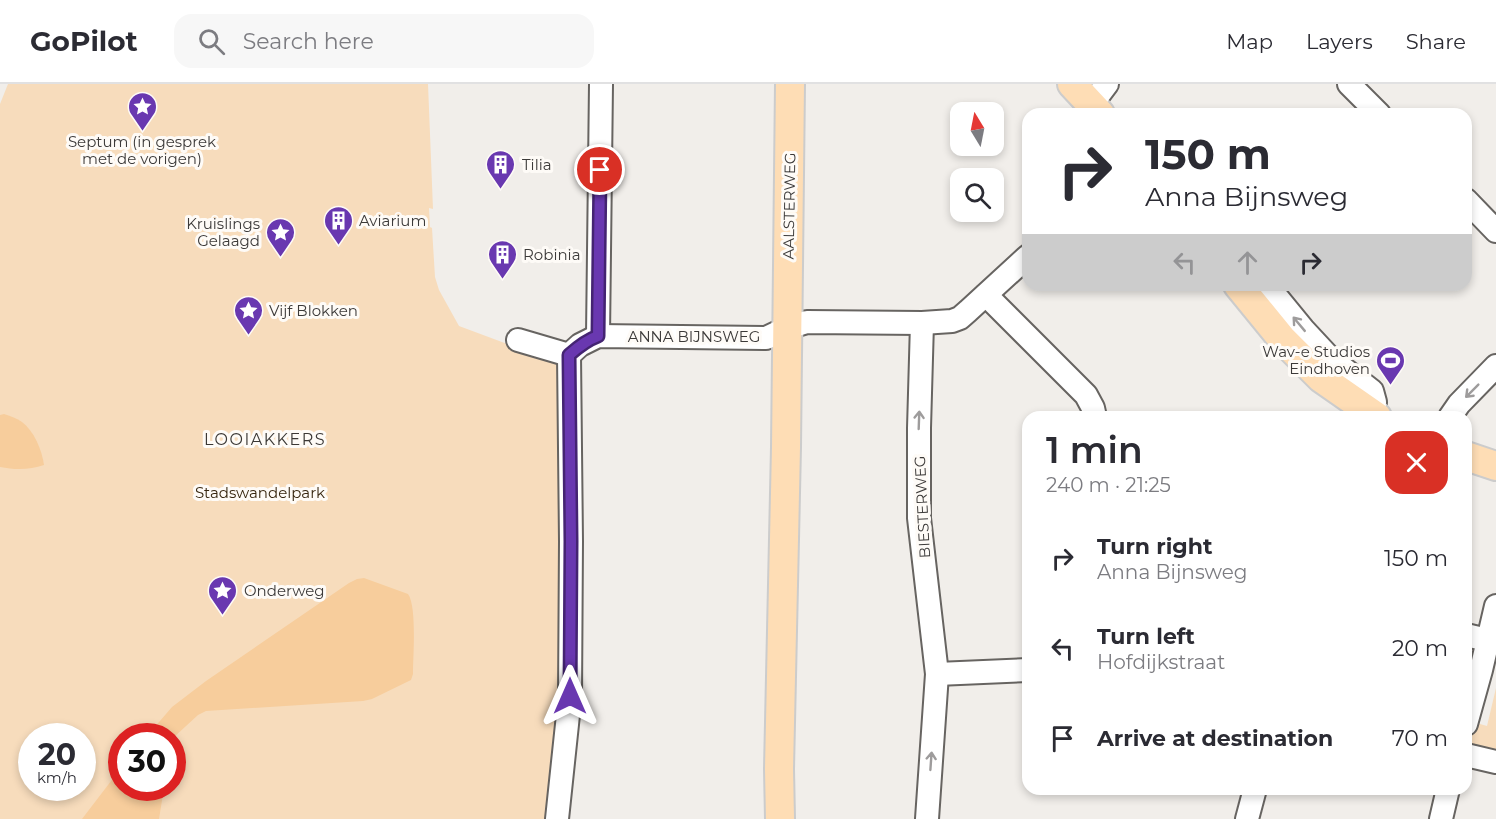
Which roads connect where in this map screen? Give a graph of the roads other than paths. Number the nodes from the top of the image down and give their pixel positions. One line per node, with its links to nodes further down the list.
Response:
1 (601, 84): 15 (street)
2 (790, 84): 14 (main road, AALSTERWEG)
3 (1072, 84): 5 (main road)
4 (1349, 84): 6 (street)
5 (1100, 104)
6 (1373, 108)
7 (1472, 206): 8 (street)
8 (1496, 231)
9 (1022, 262): 12 (street)
10 (1243, 291): 20 (main road)
11 (1272, 291): 21 (street, one-way to 11)
12 (986, 295): 13 (street); 19 (street)
13 (922, 323): 14 (street, ANNA BIJNSWEG); 27 (street, BIESTERWEG, one-way to 13)
14 (787, 328): 15 (street, ANNA BIJNSWEG); 34 (main road, AALSTERWEG)
15 (598, 336): 17 (street)
16 (518, 340): 17 (street)
17 (569, 355): 33 (street)
18 (1496, 366): 22 (street, one-way to 22)
19 (1094, 411)
20 (1370, 411)
21 (1376, 411)
22 (1454, 411)
23 (1496, 606): 25 (street)
24 (1472, 636): 25 (street)
25 (1492, 641): 28 (street)
26 (1022, 670): 27 (street)
27 (937, 674): 35 (street, BIESTERWEG, one-way to 27)
28 (1472, 702)
29 (1472, 756): 30 (street)
30 (1496, 762)
31 (1253, 795): 36 (street)
32 (1447, 795): 37 (street)
33 (557, 819)
34 (780, 819)
35 (927, 819)
36 (1247, 819)
37 (1441, 819)

